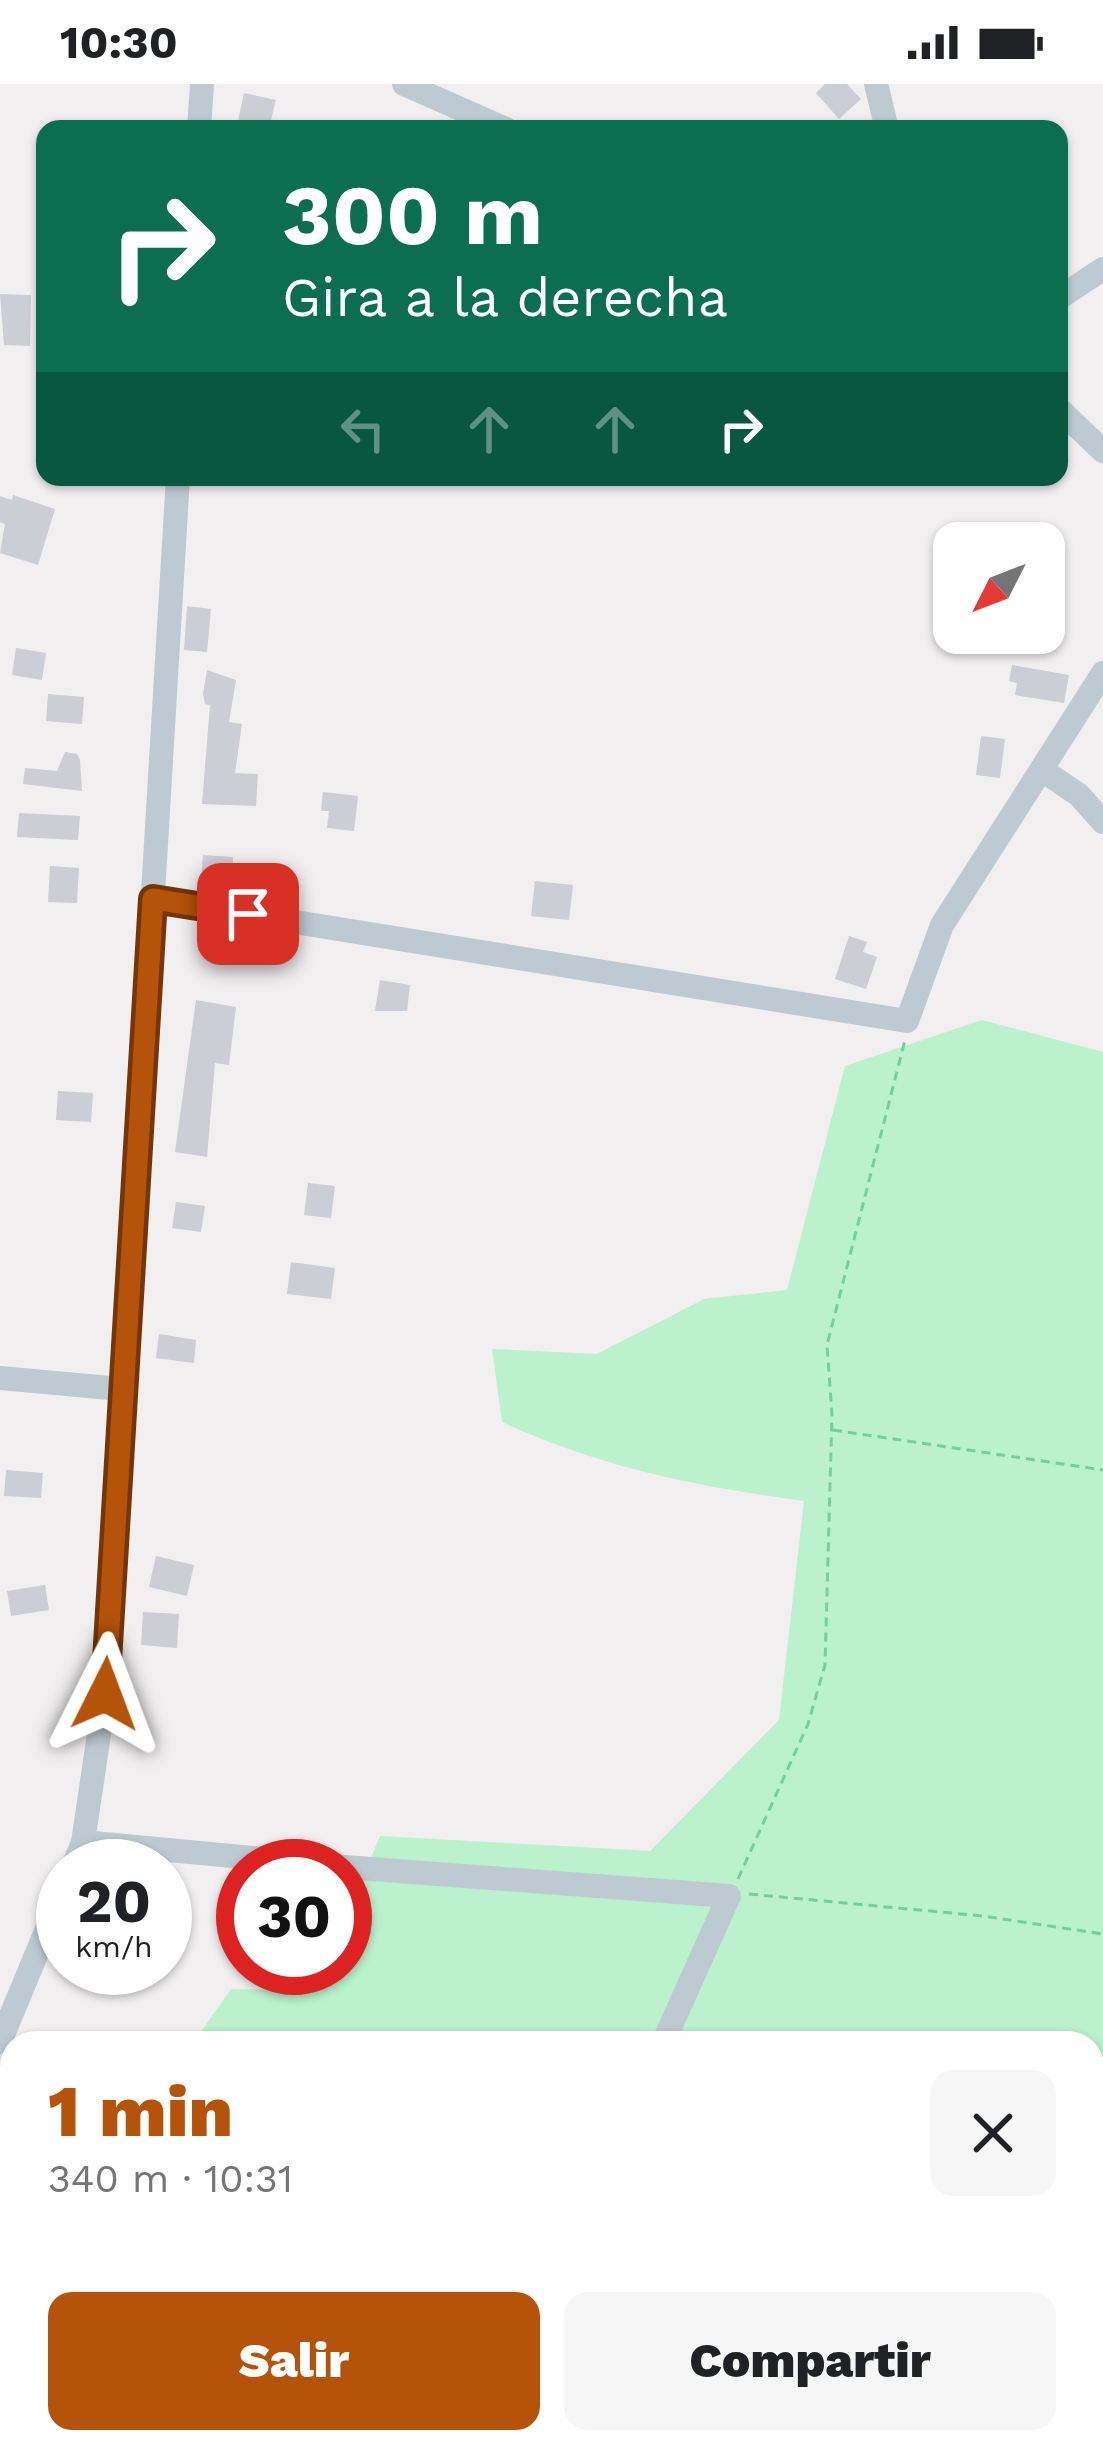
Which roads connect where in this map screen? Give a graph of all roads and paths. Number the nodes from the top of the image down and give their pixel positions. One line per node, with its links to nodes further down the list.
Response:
1 (202, 84): 4 (street)
2 (404, 84): 5 (street)
3 (876, 84): 6 (street)
4 (200, 120)
5 (486, 120)
6 (885, 120)
7 (1103, 268): 8 (street)
8 (1068, 292)
9 (1068, 418): 10 (street)
10 (1103, 451)
11 (177, 486): 15 (street)
12 (1103, 674): 13 (street)
13 (1042, 770): 14 (street); 16 (street)
14 (1103, 822)
15 (153, 899): 16 (street); 18 (street)
16 (907, 1021): 19 (path)
17 (0, 1378): 18 (street)
18 (121, 1389): 21 (street)
19 (832, 1430): 20 (path); 23 (path)
20 (1103, 1469)
21 (81, 1839)
22 (372, 1868): 23 (street)
23 (730, 1896): 24 (path); 27 (street)
24 (1103, 1934)
25 (36, 1956): 26 (street)
26 (5, 2031)
27 (668, 2031)

